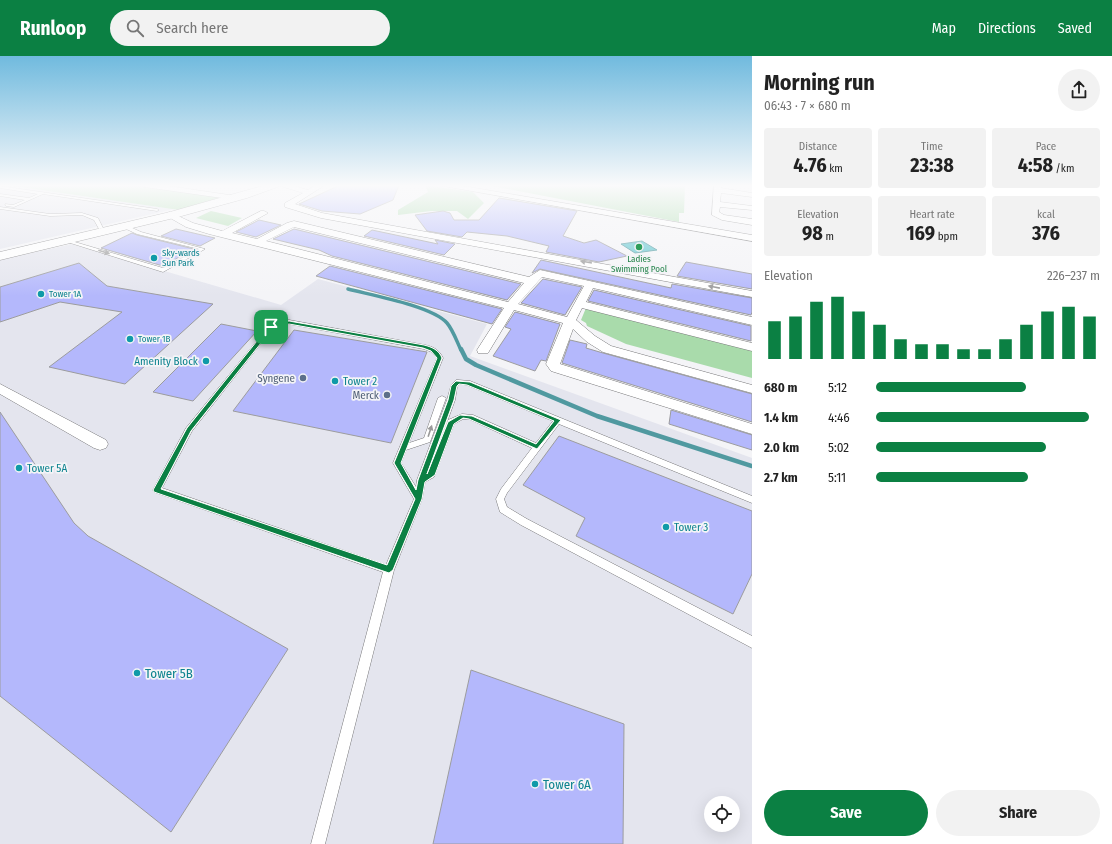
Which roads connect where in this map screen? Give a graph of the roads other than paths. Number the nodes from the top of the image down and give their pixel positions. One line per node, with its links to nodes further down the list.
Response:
1 (98, 222): 9 (lane)
2 (127, 222): 9 (main road)
3 (145, 222): 8 (main road)
4 (184, 222): 10 (street)
5 (247, 222): 10 (street)
6 (359, 222): 19 (street, one-way to 6)
7 (663, 222): 12 (street)
8 (126, 227): 11 (main road); 13 (lane, one-way to 8)
9 (101, 228): 11 (main road)
10 (224, 234): 14 (street)
11 (81, 235): 13 (main road); 15 (main road)
12 (752, 238)
13 (66, 240): 16 (main road)
14 (258, 242): 17 (street); 21 (street)
15 (0, 251)
16 (0, 256)
17 (531, 280): 18 (street); 21 (street)
18 (590, 284): 20 (street); 23 (street)
19 (752, 294)
20 (578, 304): 22 (street); 24 (street)
21 (511, 306): 22 (street); 25 (street)
22 (570, 321): 27 (street); 30 (street)
23 (752, 321)
24 (752, 347)
25 (483, 350)
26 (0, 388): 31 (street)
27 (752, 389)
28 (442, 398): 33 (lane, one-way to 28)
29 (558, 420): 32 (lane); 34 (lane); 36 (lane)
30 (752, 429)
31 (100, 444)
32 (537, 447): 34 (lane); 38 (lane)
33 (403, 448): 35 (lane); 37 (lane)
34 (421, 480): 35 (lane)
35 (418, 499): 37 (lane)
36 (752, 500)
37 (389, 570): 39 (lane)
38 (752, 642)
39 (318, 844)

